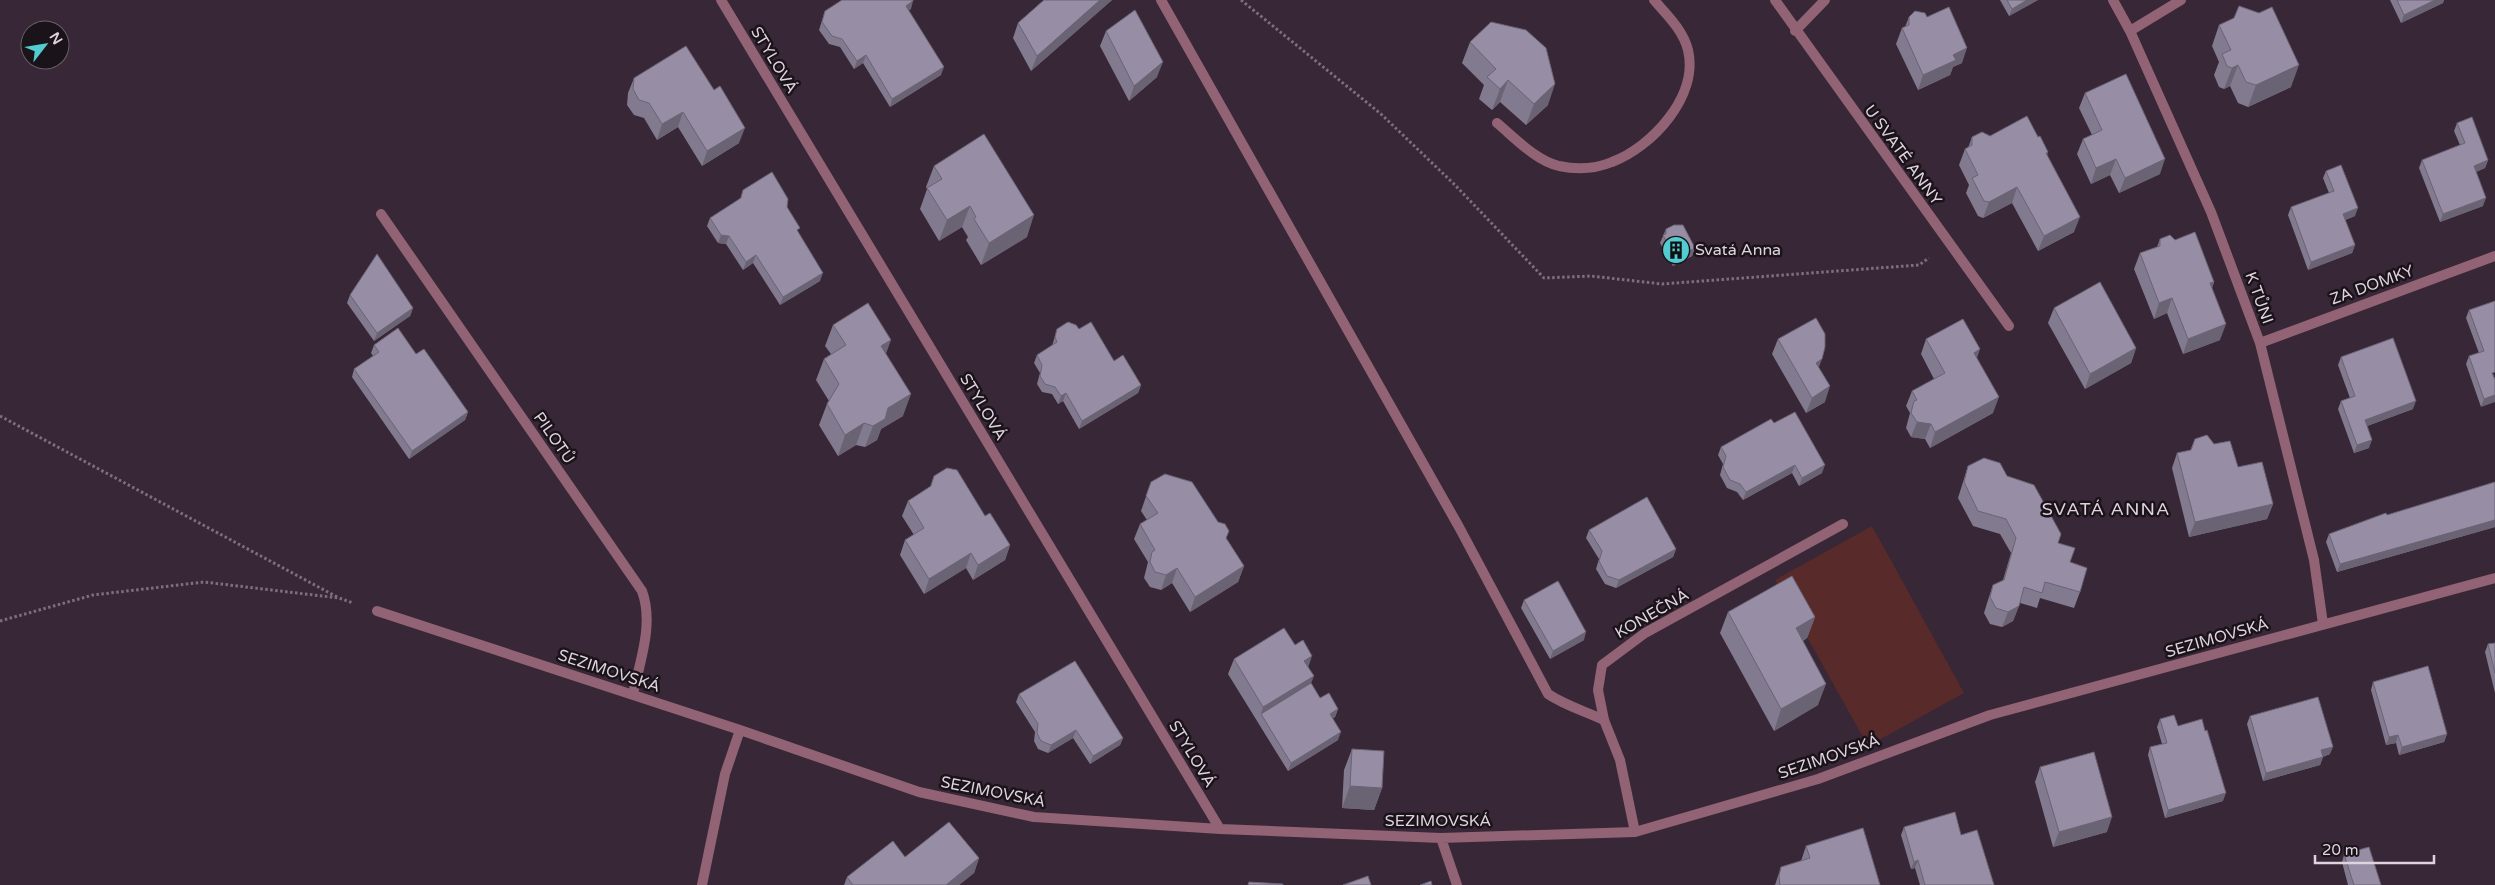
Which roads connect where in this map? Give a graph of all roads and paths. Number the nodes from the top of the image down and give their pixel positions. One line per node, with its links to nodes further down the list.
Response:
1 (721, 0): 27 (street, STYLOVÁ)
2 (1161, 0): 25 (street)
3 (1241, 0): 14 (path)
4 (1654, 0): 11 (street)
5 (1775, 0): 9 (street, U SVATÉ ANNY)
6 (1825, 0): 9 (street)
7 (2113, 0): 10 (street, K TŮNI)
8 (2181, 0): 10 (street)
9 (1795, 31): 15 (street, U SVATÉ ANNY)
10 (2130, 31): 16 (street, K TŮNI)
11 (1497, 123)
12 (381, 214): 24 (street, PILOTŮ)
13 (2495, 256): 16 (street, ZA DOMKY)
14 (1919, 265)
15 (2009, 326)
16 (2260, 343): 23 (street, K TŮNI)
17 (0, 416): 20 (path)
18 (1843, 524): 25 (street, KONEČNÁ)
19 (2495, 578): 23 (street, SEZIMOVSKÁ)
20 (339, 598): 21 (path); 22 (path)
21 (377, 611): 24 (street, SEZIMOVSKÁ)
22 (0, 621)
23 (2323, 624): 28 (street, SEZIMOVSKÁ)
24 (633, 694): 26 (street, SEZIMOVSKÁ)
25 (1604, 720): 28 (street, KONEČNÁ)
26 (740, 730): 27 (street, SEZIMOVSKÁ); 30 (street)
27 (1220, 829): 29 (street, SEZIMOVSKÁ)
28 (1635, 832): 29 (street, SEZIMOVSKÁ)
29 (1441, 838): 31 (street)
30 (702, 885)
31 (1457, 885)

